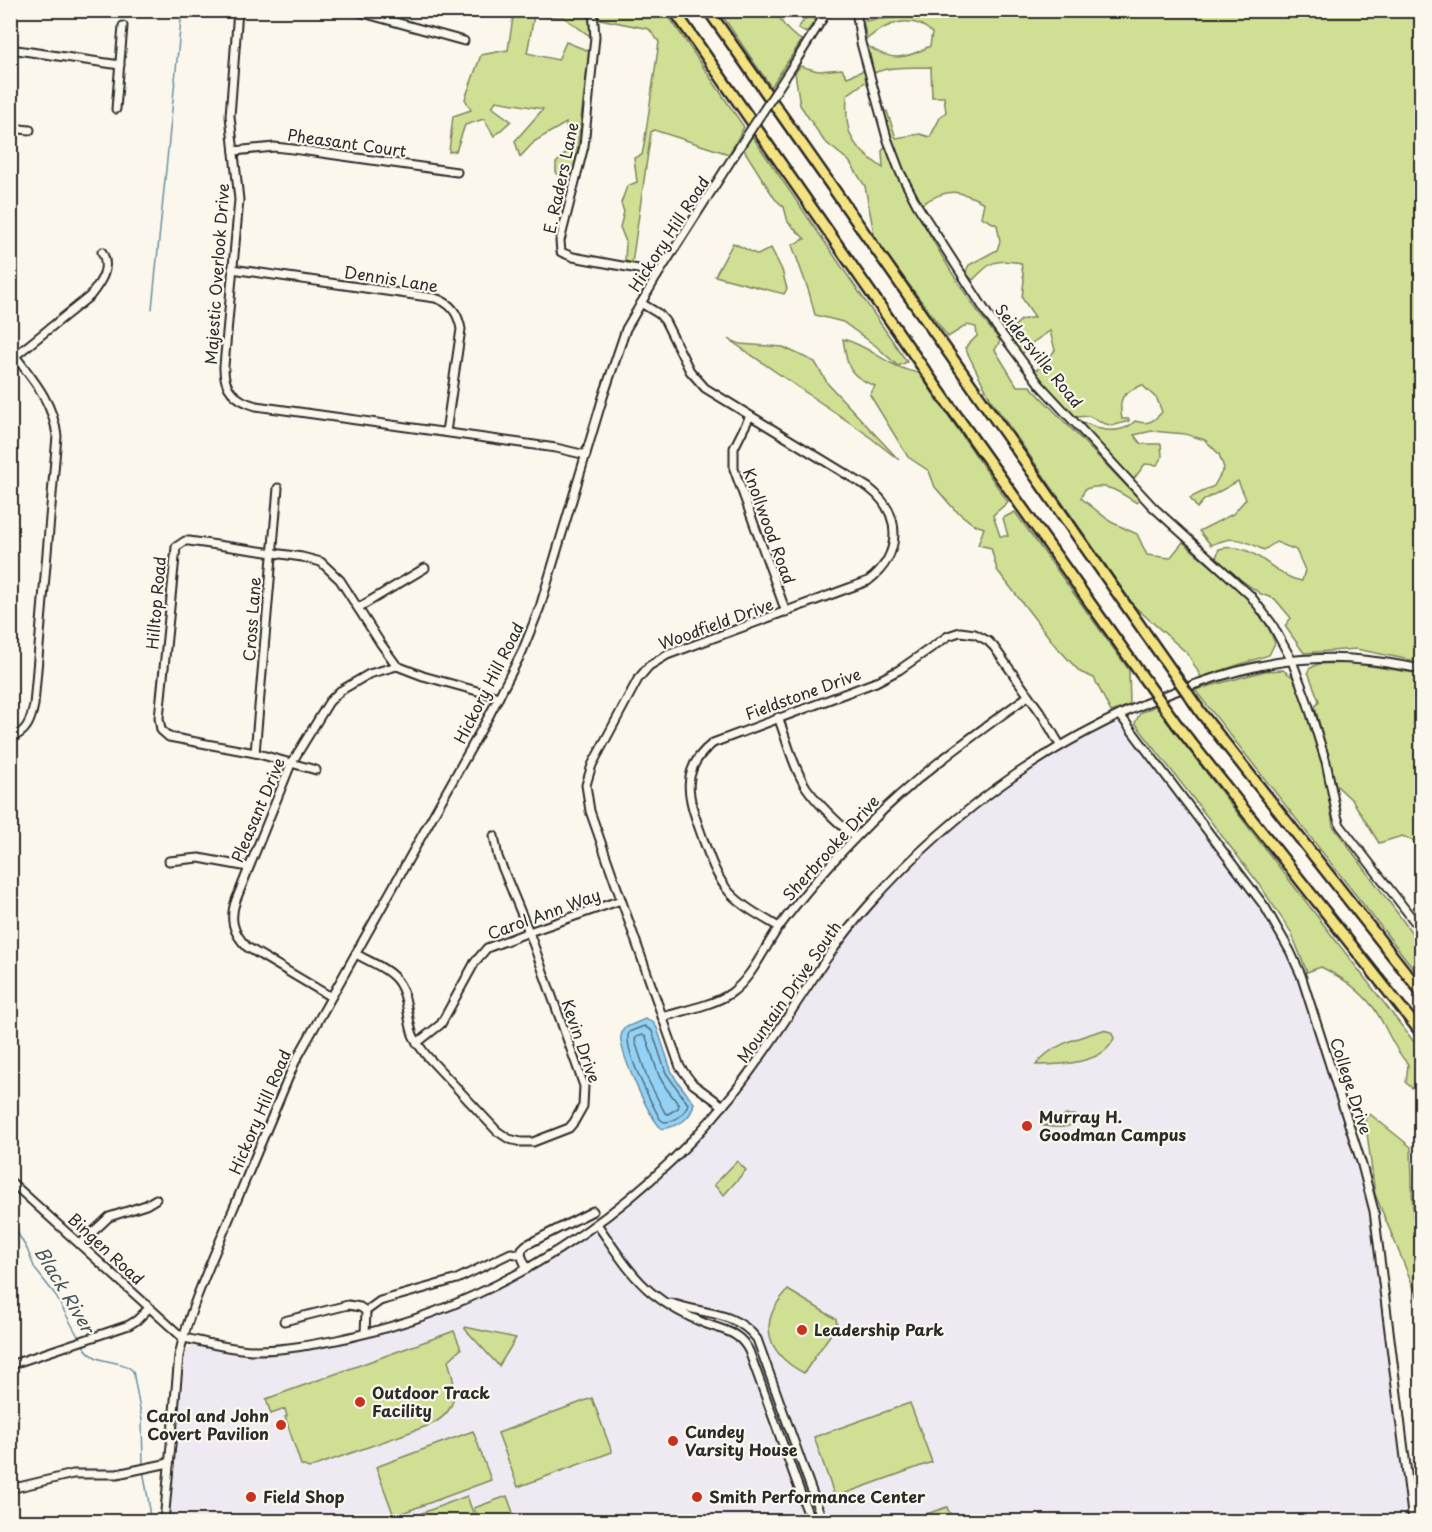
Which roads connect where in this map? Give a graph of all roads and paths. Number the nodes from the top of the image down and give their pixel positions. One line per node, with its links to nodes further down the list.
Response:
1 (238, 10): 15 (street, Majestic Overlook Drive)
2 (352, 10): 9 (street)
3 (593, 10): 19 (street, E. Raders Lane)
4 (674, 10): 54 (highway, bridge)
5 (708, 10): 51 (highway, bridge)
6 (828, 10): 19 (street, Hickory Hill Road, bridge)
7 (856, 10): 30 (street, Seidersville Road)
8 (123, 26): 11 (street)
9 (464, 41)
10 (10, 48): 11 (street)
11 (120, 65): 12 (street)
12 (116, 109)
13 (10, 128): 14 (street)
14 (30, 130)
15 (234, 152): 16 (street, Pheasant Court); 18 (street, Majestic Overlook Drive)
16 (457, 172)
17 (102, 252): 21 (street)
18 (232, 269): 23 (street, Majestic Overlook Drive); 23 (street, Dennis Lane)
19 (657, 276): 20 (street, Hickory Hill Road)
20 (641, 303): 22 (street, Woodfield Drive); 24 (street, Hickory Hill Road)
21 (13, 358): 37 (street)
22 (750, 416): 29 (street, Knollwood Road); 29 (street, Woodfield Drive)
23 (446, 432): 24 (street, Majestic Overlook Drive)
24 (586, 455): 34 (street, Hickory Hill Road)
25 (278, 488): 26 (street, Cross Lane)
26 (271, 553): 28 (street, Hilltop Road); 39 (street, Cross Lane); 39 (street, Hilltop Road)
27 (425, 568): 28 (street)
28 (358, 608): 31 (street, Hilltop Road)
29 (786, 612): 46 (street, Woodfield Drive)
30 (1293, 660): 32 (street, Mountain Drive South); 35 (street, Mountain Drive South); 47 (street, Seidersville Road)
31 (397, 666): 34 (street); 40 (street, Pleasant Drive)
32 (1422, 669)
33 (1028, 696): 36 (street, Fieldstone Drive); 38 (street, Fieldstone Drive); 43 (street, Sherbrooke Drive)
34 (499, 698): 50 (street, Hickory Hill Road)
35 (1120, 715): 38 (street, Mountain Drive South); 76 (street, College Drive)
36 (778, 717): 43 (street); 48 (street, Fieldstone Drive)
37 (10, 738)
38 (1060, 746): 56 (street, Mountain Drive South)
39 (255, 753): 40 (street, Hilltop Road)
40 (291, 764): 41 (street, Hilltop Road); 45 (street, Pleasant Drive)
41 (316, 770)
42 (494, 836): 49 (street, Kevin Drive)
43 (855, 838): 48 (street, Sherbrooke Drive)
44 (169, 861): 45 (street)
45 (248, 867): 52 (street, Pleasant Drive)
46 (621, 900): 49 (street, Carol Ann Way); 53 (street, Woodfield Drive)
47 (1415, 922)
48 (779, 927): 53 (street, Sherbrooke Drive)
49 (529, 932): 55 (street, Carol Ann Way); 55 (street, Kevin Drive)
50 (356, 954): 52 (street, Hickory Hill Road); 55 (street, Kevin Drive)
51 (1422, 993)
52 (331, 997): 69 (street, Hickory Hill Road)
53 (662, 1017): 56 (street, Woodfield Drive)
54 (1422, 1034)
55 (417, 1043)
56 (723, 1106): 60 (street, Mountain Drive South)
57 (10, 1181): 61 (street, Bingen Road)
58 (156, 1199): 61 (street)
59 (594, 1211): 62 (street)
60 (597, 1224): 63 (street, Mountain Drive South); 64 (street)
61 (80, 1244): 65 (street, Bingen Road)
62 (521, 1255): 63 (street); 66 (street)
63 (527, 1269): 68 (street, Mountain Drive South)
64 (661, 1299): 74 (street); 75 (street)
65 (149, 1308): 69 (street, Bingen Road); 70 (street)
66 (366, 1311): 67 (street); 68 (street)
67 (284, 1322)
68 (365, 1334): 69 (street, Mountain Drive South)
69 (183, 1338): 71 (street, Hickory Hill Road)
70 (10, 1365)
71 (169, 1463): 72 (street); 73 (street, Hickory Hill Road)
72 (10, 1489)
73 (164, 1521)
74 (811, 1521)
75 (823, 1521)
76 (1413, 1521)

